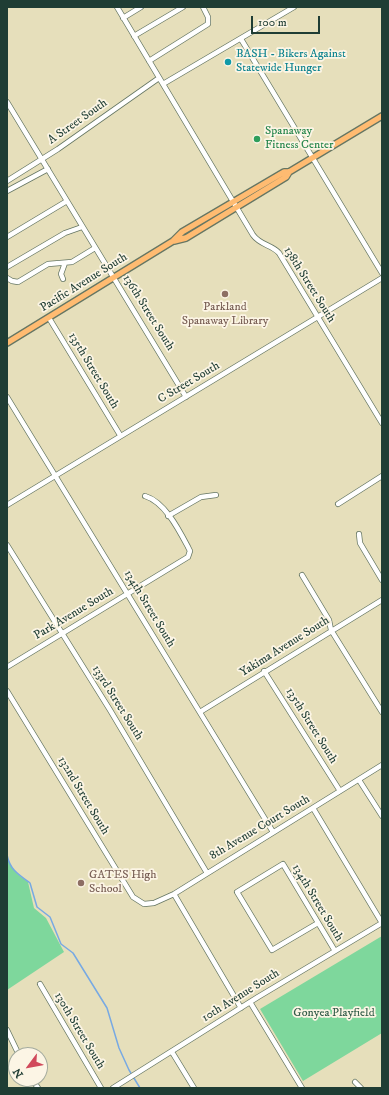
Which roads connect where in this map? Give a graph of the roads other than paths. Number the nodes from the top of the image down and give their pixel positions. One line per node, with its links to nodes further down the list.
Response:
1 (117, 7): 6 (street, 138th Street South)
2 (141, 7): 6 (street)
3 (183, 7): 7 (street)
4 (203, 7): 9 (street)
5 (294, 7): 8 (street)
6 (123, 18): 7 (street, 138th Street South)
7 (134, 36): 9 (street, 138th Street South)
8 (241, 39): 11 (street); 14 (street)
9 (149, 61): 10 (street, 138th Street South)
10 (159, 78): 11 (street, 138th Street South); 15 (street, A Street South)
11 (163, 84): 21 (street, 138th Street South)
12 (7, 102): 15 (street, 136th Street South)
13 (382, 116): 14 (main road, Pacific Avenue South)
14 (312, 158): 17 (main road, Pacific Avenue South); 29 (street)
15 (41, 159): 16 (street, 136th Street South); 18 (street, A Street South)
16 (48, 169): 19 (street); 20 (street, 136th Street South)
17 (289, 172): 21 (main road, Pacific Avenue South); 22 (main road, Pacific Avenue South)
18 (7, 181)
19 (7, 191)
20 (67, 201): 23 (street, 136th Street South); 24 (street)
21 (233, 202): 22 (street, 138th Street South); 25 (main road, Pacific Avenue South)
22 (237, 207): 25 (main road, Pacific Avenue South); 34 (street, 138th Street South)
23 (82, 227): 26 (street, 136th Street South); 28 (street)
24 (7, 237)
25 (174, 241): 31 (main road, Pacific Avenue South)
26 (95, 248): 27 (street); 31 (street, 136th Street South)
27 (65, 263): 30 (street); 33 (street)
28 (7, 267)
29 (382, 273)
30 (7, 278)
31 (114, 278): 35 (main road, Pacific Avenue South); 38 (street, 136th Street South)
32 (382, 278): 34 (street, C Street South)
33 (63, 279)
34 (318, 316): 38 (street, C Street South); 39 (street, 138th Street South)
35 (49, 318): 36 (main road, Pacific Avenue South); 40 (street, 135th Street South)
36 (7, 343)
37 (7, 397): 41 (street, 134th Street South)
38 (186, 397): 40 (street, C Street South)
39 (382, 423)
40 (120, 435): 41 (street, C Street South)
41 (55, 476): 46 (street, C Street South); 52 (street, 134th Street South)
42 (382, 476): 45 (street)
43 (216, 494): 47 (street)
44 (145, 496): 47 (street)
45 (338, 504)
46 (7, 505)
47 (168, 516): 52 (street, Park Avenue South)
48 (359, 534): 51 (street)
49 (7, 545): 55 (street, 133rd Street South)
50 (302, 575): 54 (street)
51 (382, 580)
52 (127, 594): 55 (street, Park Avenue South); 59 (street, 134th Street South)
53 (382, 600): 54 (street, Yakima Avenue South)
54 (331, 630): 57 (street, Yakima Avenue South); 60 (street)
55 (62, 634): 56 (street, Park Avenue South); 67 (street, 133rd Street South)
56 (7, 667)
57 (264, 671): 59 (street, Yakima Avenue South); 63 (street, 135th Street South)
58 (7, 692): 69 (street, 132nd Street South)
59 (200, 712): 66 (street, 134th Street South)
60 (382, 712)
61 (382, 765): 62 (street, 8th Avenue Court South)
62 (359, 780): 63 (street, 8th Avenue Court South); 65 (street)
63 (340, 791): 64 (street, 8th Avenue Court South)
64 (313, 808): 66 (street, 8th Avenue Court South); 71 (street)
65 (382, 816)
66 (273, 832): 67 (street, 8th Avenue Court South)
67 (207, 873): 68 (street, 8th Avenue Court South)
68 (174, 894): 69 (street, 8th Avenue Court South); 75 (street)
69 (147, 904)
70 (318, 923): 70 (street, 134th Street South); 72 (street, 134th Street South)
71 (382, 923): 72 (street, 10th Avenue South)
72 (335, 951): 74 (street, 10th Avenue South)
73 (40, 984): 80 (street, 130th Street South)
74 (250, 1002): 75 (street, 10th Avenue South); 83 (street)
75 (241, 1008): 78 (street, 10th Avenue South)
76 (7, 1030): 77 (street)
77 (14, 1047)
78 (172, 1052): 81 (street, 10th Avenue South); 82 (street)
79 (355, 1082): 84 (street)
80 (101, 1088)
81 (113, 1088)
82 (194, 1088)
83 (302, 1088)
84 (361, 1088)

